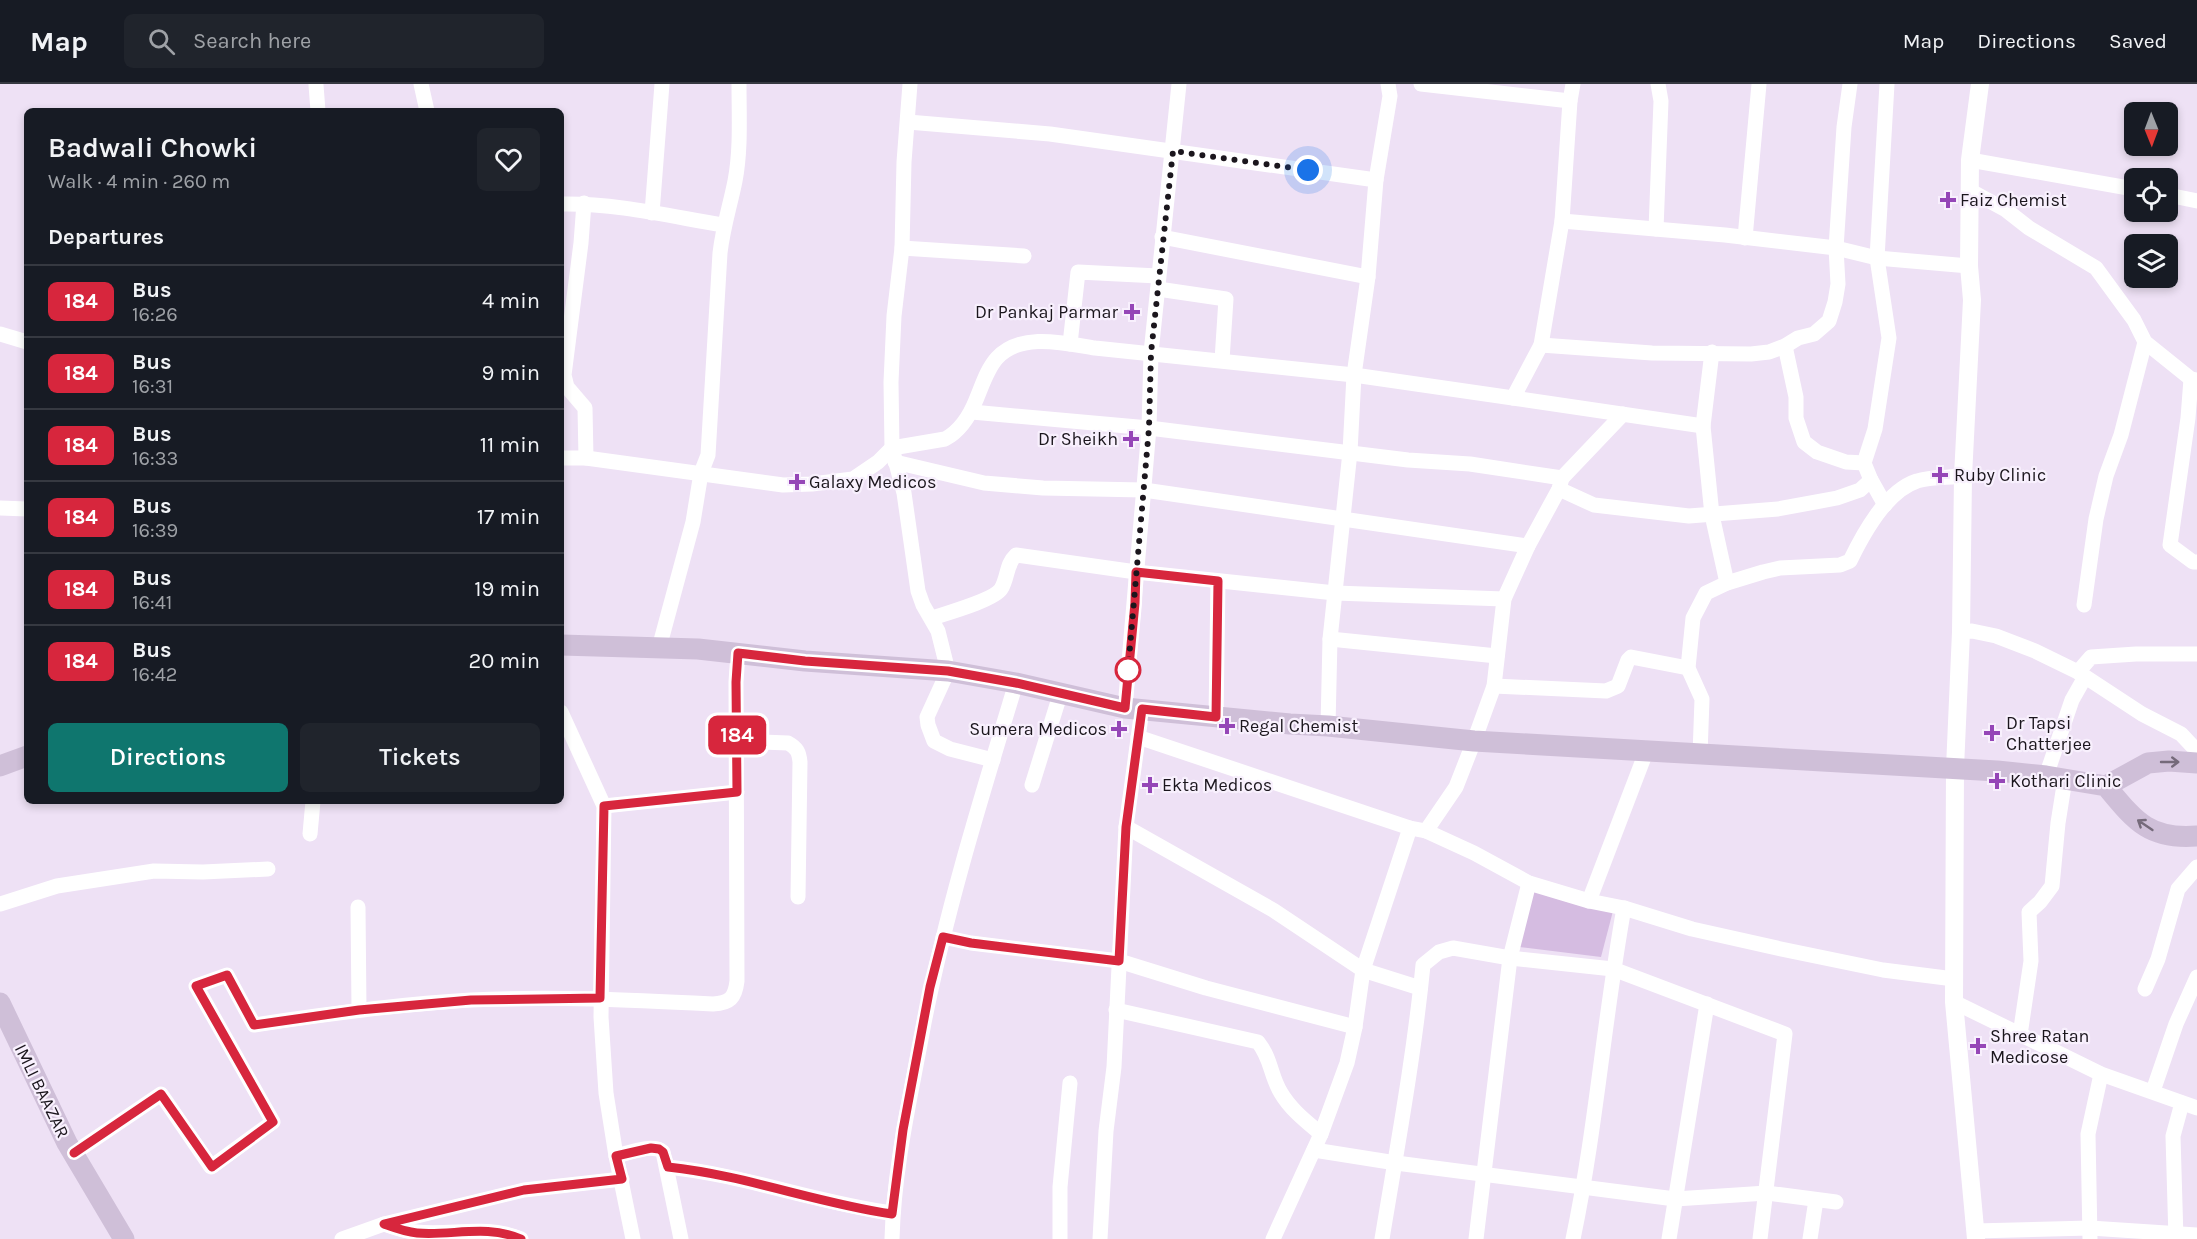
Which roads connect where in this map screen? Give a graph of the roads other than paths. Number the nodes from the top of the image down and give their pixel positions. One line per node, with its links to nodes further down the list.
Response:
1 (311, 84): 16 (street)
2 (421, 84): 17 (street)
3 (662, 84): 28 (street)
4 (739, 84): 30 (street)
5 (909, 84): 18 (street)
6 (1179, 84): 19 (street)
7 (1388, 84): 21 (street)
8 (1420, 84): 15 (street)
9 (1573, 84): 15 (street)
10 (1658, 84): 31 (street)
11 (1759, 84): 33 (street)
12 (1850, 84): 35 (street)
13 (1887, 84): 37 (street)
14 (1980, 84): 20 (street)
15 (1570, 101): 29 (street)
16 (317, 108)
17 (427, 108)
18 (908, 122): 19 (street); 34 (street)
19 (1173, 151): 21 (street); 32 (street)
20 (1970, 160): 22 (street); 23 (street)
21 (1376, 180): 39 (street)
22 (2124, 187)
23 (1971, 191): 38 (street); 43 (street)
24 (2178, 197): 25 (street)
25 (2197, 201)
26 (584, 203): 27 (street); 28 (street); 60 (street)
27 (564, 204)
28 (652, 213): 30 (street)
29 (1562, 221): 31 (street); 45 (street)
30 (723, 225): 62 (street)
31 (1656, 229): 33 (street)
32 (1162, 237): 39 (street); 40 (street)
33 (1745, 238): 35 (street)
34 (902, 248): 36 (street); 58 (street)
35 (1836, 248): 37 (street); 46 (street)
36 (1024, 255)
37 (1877, 258): 38 (street); 61 (street)
38 (1969, 266): 63 (street)
39 (1368, 278): 50 (street)
40 (1158, 283): 44 (street); 48 (street); 49 (street)
41 (0, 334): 42 (street)
42 (24, 341)
43 (2145, 342): 51 (street); 79 (street)
44 (1070, 344): 48 (street); 53 (street)
45 (1541, 345): 47 (street); 52 (street)
46 (1785, 346): 47 (street); 61 (street)
47 (1712, 352): 55 (street)
48 (1151, 353): 49 (street); 56 (street)
49 (1222, 360): 50 (street)
50 (1354, 375): 52 (street); 57 (street)
51 (2194, 379): 73 (street)
52 (1514, 398): 54 (street)
53 (972, 412): 56 (street); 58 (street)
54 (1623, 414): 55 (street); 65 (street)
55 (1704, 426): 70 (street)
56 (1149, 428): 57 (street); 66 (street)
57 (1350, 452): 65 (street); 71 (street)
58 (893, 455): 62 (street); 66 (street); 80 (street)
59 (564, 458): 60 (street)
60 (586, 458): 62 (street)
61 (1864, 463): 64 (street)
62 (701, 473): 84 (street)
63 (1963, 477): 67 (street); 81 (street)
64 (1871, 480): 67 (street); 70 (street)
65 (1560, 483): 70 (street); 72 (street)
66 (1144, 490): 71 (street); 74 (street)
67 (1885, 505): 76 (street)
68 (0, 508): 69 (street)
69 (24, 509)
70 (1712, 515): 76 (street)
71 (1342, 519): 72 (street); 77 (street)
72 (1528, 546): 78 (street)
73 (2197, 562)
74 (1136, 572): 75 (street); 80 (street); 94 (street)
75 (1218, 581): 77 (street); 95 (street)
76 (1727, 583): 88 (street)
77 (1335, 593): 78 (street); 82 (street)
78 (1504, 599): 87 (street)
79 (2084, 605)
80 (932, 618): 89 (street)
81 (1961, 632): 90 (street); 108 (street)
82 (1330, 639): 87 (street); 97 (street)
83 (564, 645): 84 (main road)
84 (659, 648): 85 (main road)
85 (738, 653): 89 (main road); 99 (street)
86 (2197, 654): 90 (street)
87 (1497, 656): 92 (street)
88 (1688, 668): 92 (street); 103 (street)
89 (948, 671): 91 (main road); 105 (street)
90 (2082, 674): 102 (street); 109 (street)
91 (1016, 683): 93 (main road); 105 (street)
92 (1494, 686): 100 (street)
93 (1060, 695): 94 (main road); 110 (street)
94 (1134, 709): 95 (main road); 98 (street)
95 (1216, 717): 97 (main road)
96 (564, 719): 114 (street)
97 (1328, 726): 100 (main road)
98 (1138, 737): 115 (street); 116 (street)
99 (737, 741): 112 (street); 123 (street)
100 (1474, 741): 101 (main road); 117 (street)
101 (1646, 752): 103 (main road); 124 (street)
102 (2197, 752)
103 (1700, 755): 108 (main road)
104 (24, 757): 107 (main road)
105 (993, 760): 128 (street)
106 (2197, 762): 111 (main road, one-way to 106)
107 (0, 766)
108 (1955, 768): 109 (main road); 134 (street)
109 (2055, 777): 111 (main road); 144 (street)
110 (1032, 785)
111 (2106, 786): 119 (main road, one-way to 111)
112 (737, 792): 114 (street); 137 (street)
113 (313, 804): 118 (street)
114 (604, 806): 137 (street)
115 (1126, 827): 130 (street); 132 (street)
116 (1410, 828): 117 (street); 132 (street)
117 (1426, 831): 122 (street)
118 (310, 834)
119 (2197, 836)
120 (2197, 867): 136 (street)
121 (268, 869): 125 (street)
122 (1529, 883): 124 (street); 129 (street)
123 (798, 897)
124 (1589, 901): 127 (street)
125 (0, 904)
126 (358, 907): 141 (street)
127 (1624, 908): 131 (street); 134 (street)
128 (943, 937): 130 (street); 162 (street)
129 (1510, 958): 131 (street); 135 (street); 155 (street)
130 (1119, 961): 142 (street); 143 (street)
131 (1612, 969): 140 (street); 157 (street)
132 (1363, 970): 135 (street); 143 (street)
133 (2197, 977): 147 (street)
134 (1954, 979): 138 (street)
135 (1420, 988): 153 (street)
136 (2145, 989)
137 (600, 998): 141 (street); 152 (street)
138 (1954, 1002): 144 (street); 165 (street)
139 (0, 1003): 151 (main road, IMLI BAAZAR)
140 (1707, 1004): 158 (street); 159 (street)
141 (359, 1010): 151 (street)
142 (1116, 1010): 149 (street); 175 (street)
143 (1355, 1027): 149 (street)
144 (2020, 1035): 145 (street)
145 (2101, 1074): 147 (street); 164 (street)
146 (1070, 1083): 174 (street)
147 (2153, 1091): 148 (street)
148 (2190, 1106): 167 (street)
149 (1321, 1134): 150 (street)
150 (1314, 1150): 153 (street); 176 (street)
151 (74, 1153): 168 (main road, IMLI BAAZAR)
152 (616, 1156): 154 (street); 156 (street)
153 (1396, 1163): 155 (street); 177 (street)
154 (668, 1167): 162 (street); 172 (street)
155 (1485, 1173): 157 (street); 178 (street)
156 (622, 1179): 163 (street); 171 (street)
157 (1584, 1188): 159 (street); 179 (street)
158 (1767, 1193): 159 (street); 160 (street); 181 (street)
159 (1675, 1199): 180 (street)
160 (1816, 1200): 161 (street); 182 (street)
161 (1836, 1202)
162 (892, 1214): 173 (street)
163 (384, 1224): 169 (street); 170 (street)
164 (2090, 1233): 165 (street); 167 (street)
165 (1976, 1235)
166 (2197, 1235): 167 (street)
167 (2176, 1236)
168 (121, 1237)
169 (342, 1239)
170 (521, 1239)
171 (633, 1239)
172 (681, 1239)
173 (892, 1239)
174 (1060, 1239)
175 (1100, 1239)
176 (1273, 1239)
177 (1382, 1239)
178 (1476, 1239)
179 (1573, 1239)
180 (1669, 1239)
181 (1760, 1239)
182 (1810, 1239)

